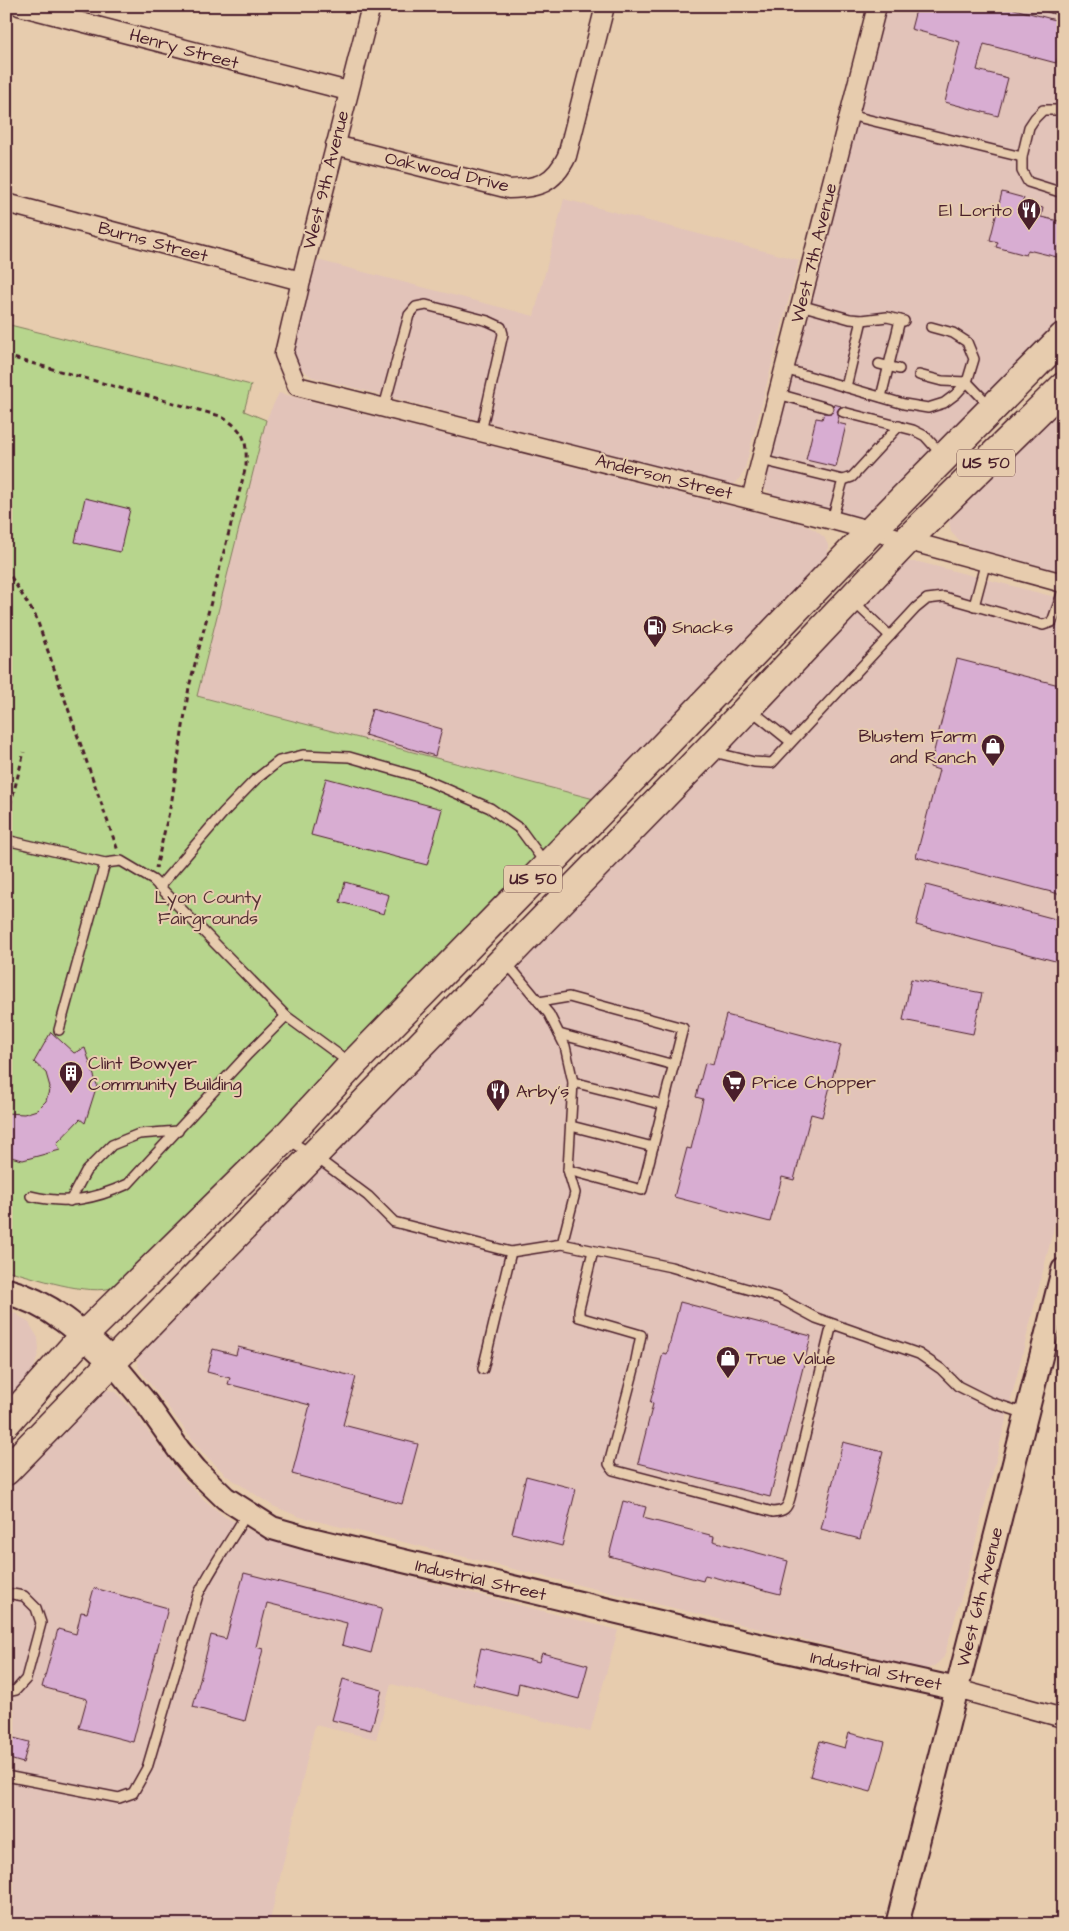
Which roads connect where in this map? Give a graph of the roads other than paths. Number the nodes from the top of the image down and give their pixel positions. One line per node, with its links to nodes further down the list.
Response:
1 (20, 6): 7 (street, Henry Street)
2 (371, 6): 7 (street, West 9th Avenue)
3 (605, 6): 10 (street, Oakwood Drive)
4 (877, 6): 9 (street, West 7th Avenue)
5 (1047, 6): 6 (lane)
6 (1063, 11)
7 (348, 91): 10 (street, West 9th Avenue)
8 (1063, 110): 11 (lane)
9 (849, 114): 11 (lane); 15 (street, West 7th Avenue)
10 (335, 145): 14 (street, West 9th Avenue)
11 (1022, 157): 12 (lane)
12 (1063, 192)
13 (6, 203): 14 (street, Burns Street)
14 (301, 281): 19 (street, West 9th Avenue)
15 (800, 305): 16 (lane); 23 (street, West 7th Avenue)
16 (862, 320): 20 (lane); 22 (lane)
17 (931, 327): 26 (lane)
18 (1063, 337): 33 (main road, US 50)
19 (284, 354): 31 (street, Anderson Street)
20 (853, 356): 21 (lane); 27 (lane)
21 (864, 359)
22 (884, 365): 24 (lane); 30 (lane)
23 (784, 369): 27 (lane); 29 (street, West 7th Avenue)
24 (899, 369)
25 (919, 375): 26 (lane)
26 (966, 382): 30 (lane); 33 (lane)
27 (846, 387): 30 (lane)
28 (1063, 387): 43 (main road, US 50)
29 (778, 394): 32 (lane); 38 (street, West 7th Avenue)
30 (880, 398)
31 (384, 407): 36 (street, Anderson Street); 36 (lane)
32 (828, 408)
33 (992, 409): 37 (main road, US 50)
34 (843, 412): 35 (lane)
35 (899, 426): 37 (lane); 39 (lane)
36 (481, 432): 40 (street, Anderson Street)
37 (944, 457): 42 (main road, US 50)
38 (761, 460): 39 (lane); 40 (street, West 7th Avenue)
39 (843, 480): 41 (lane)
40 (751, 499): 41 (street, Anderson Street)
41 (832, 520): 42 (street, Anderson Street)
42 (872, 530): 43 (street, Anderson Street); 55 (main road, US 50)
43 (908, 540): 44 (street, Anderson Street); 47 (main road, US 50)
44 (986, 561): 45 (street, Anderson Street); 48 (lane)
45 (1063, 582)
46 (1063, 591): 48 (lane)
47 (851, 600): 49 (lane); 50 (main road, US 50)
48 (974, 606): 49 (lane)
49 (890, 636): 51 (lane)
50 (748, 708): 51 (lane); 52 (main road, US 50)
51 (791, 742): 52 (lane)
52 (708, 750): 57 (main road, US 50)
53 (6, 840): 54 (lane)
54 (105, 862): 56 (lane); 60 (lane)
55 (547, 865): 56 (lane); 62 (main road, US 50)
56 (160, 888): 59 (lane)
57 (504, 960): 58 (lane); 70 (main road, US 50)
58 (539, 1002): 61 (lane); 63 (lane)
59 (286, 1016): 62 (lane); 67 (lane)
60 (59, 1030)
61 (559, 1034): 63 (lane); 64 (lane)
62 (352, 1065): 68 (main road, US 50)
63 (674, 1065): 65 (lane)
64 (573, 1082): 65 (lane); 66 (lane)
65 (664, 1105): 69 (lane)
66 (572, 1126): 69 (lane); 71 (lane)
67 (178, 1131): 73 (lane); 73 (lane)
68 (285, 1138): 70 (lane); 80 (main road, US 50)
69 (653, 1147): 71 (lane)
70 (313, 1155): 76 (lane); 81 (main road, US 50)
71 (568, 1170): 74 (lane)
72 (31, 1196): 73 (lane)
73 (70, 1201)
74 (562, 1244): 75 (lane); 76 (lane)
75 (593, 1251): 79 (lane); 79 (lane)
76 (511, 1252): 82 (lane)
77 (1063, 1270): 83 (street, West 6th Avenue)
78 (6, 1291): 80 (main road, Industrial Street)
79 (832, 1324): 83 (lane)
80 (84, 1335): 81 (main road, Industrial Street); 84 (main road, US 50)
81 (112, 1362): 85 (main road, US 50); 86 (street, Industrial Street)
82 (483, 1369)
83 (1026, 1414): 88 (street, West 6th Avenue)
84 (6, 1423)
85 (6, 1471)
86 (247, 1513): 88 (street, Industrial Street); 91 (lane)
87 (6, 1593): 89 (lane)
88 (957, 1689): 90 (street); 92 (street, West 6th Avenue)
89 (6, 1692)
90 (1063, 1718)
91 (6, 1776)
92 (897, 1925)

